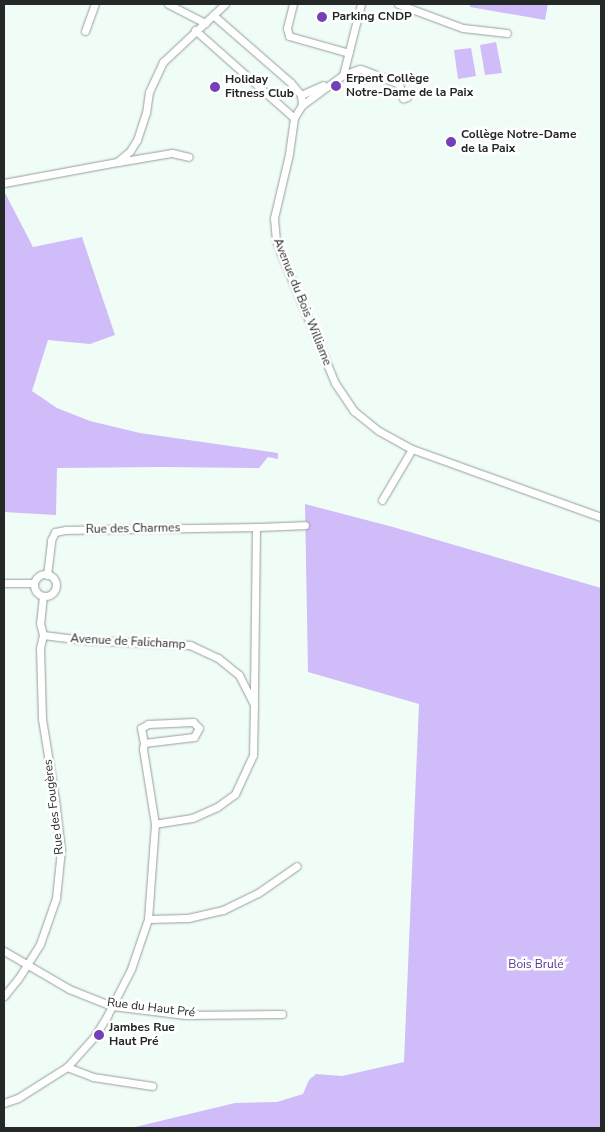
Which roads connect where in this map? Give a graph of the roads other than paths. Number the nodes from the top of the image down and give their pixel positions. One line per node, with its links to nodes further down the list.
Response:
1 (95, 4): 10 (street)
2 (168, 4): 8 (street)
3 (225, 4): 7 (street)
4 (293, 4): 12 (street)
5 (361, 4): 12 (street)
6 (398, 4): 11 (street)
7 (213, 15): 8 (street); 15 (street)
8 (205, 22): 9 (street)
9 (195, 30): 18 (street); 20 (street)
10 (85, 31)
11 (507, 33)
12 (349, 53): 13 (street)
13 (346, 66): 14 (street); 15 (street)
14 (343, 75): 16 (street); 17 (street)
15 (301, 95): 17 (street)
16 (407, 97)
17 (302, 105): 18 (street)
18 (294, 118): 22 (street, Avenue du Bois Williame)
19 (189, 157): 20 (street)
20 (117, 162): 21 (street)
21 (4, 183)
22 (412, 449): 23 (street); 24 (street, Avenue du Bois Williame)
23 (382, 500)
24 (601, 517)
25 (305, 525): 26 (street, Rue des Charmes)
26 (256, 527): 27 (street, Rue des Charmes); 32 (street)
27 (47, 575): 29 (street); 30 (street)
28 (4, 583): 29 (street)
29 (34, 583): 30 (street)
30 (43, 596): 31 (street)
31 (43, 635): 33 (street, Avenue de Falichamp); 40 (street, Rue des Fougères)
32 (254, 671): 33 (street); 34 (street)
33 (239, 675): 34 (street, Avenue de Falichamp)
34 (254, 704): 36 (street, Avenue de Falichamp)
35 (144, 743): 35 (street); 36 (street)
36 (155, 824): 38 (street)
37 (297, 866): 38 (street)
38 (148, 919): 42 (street)
39 (4, 951): 40 (street, Rue du Haut Pré)
40 (25, 965): 41 (street, Rue des Fougères); 42 (street, Rue du Haut Pré)
41 (4, 996)
42 (112, 1006): 43 (street, Rue du Haut Pré); 44 (street)
43 (282, 1014)
44 (67, 1067): 45 (street); 46 (street)
45 (152, 1086)
46 (4, 1103)

